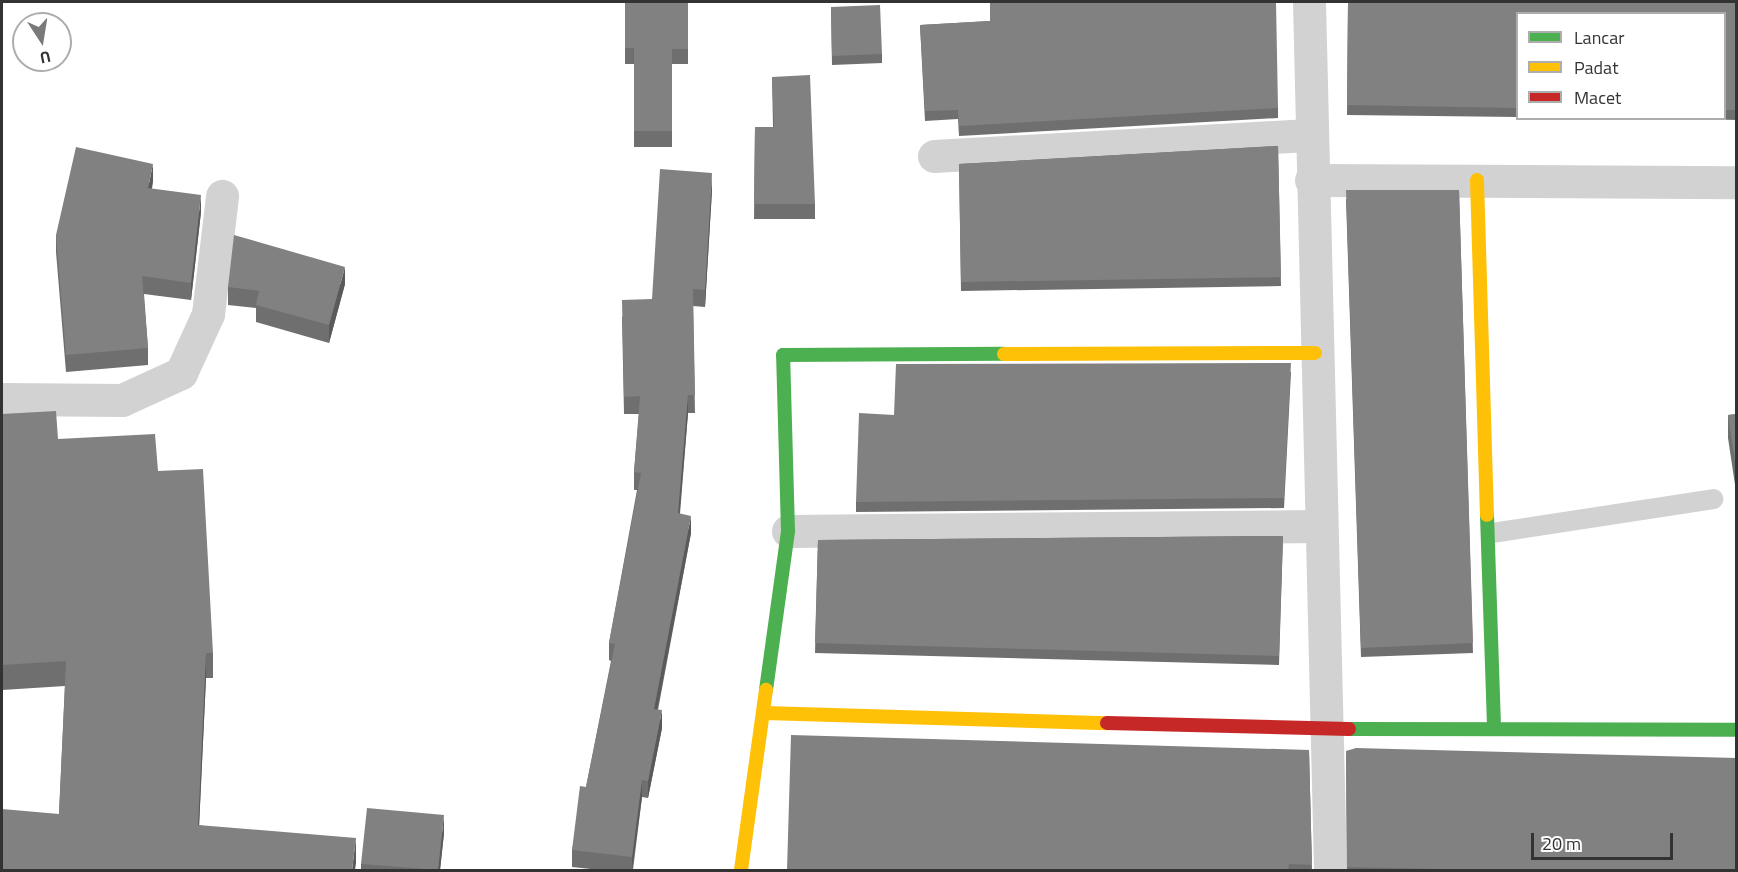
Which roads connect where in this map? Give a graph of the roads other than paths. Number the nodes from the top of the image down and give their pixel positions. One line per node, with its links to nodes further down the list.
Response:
1 (1309, 2): 2 (street)
2 (1308, 135): 3 (street); 4 (street)
3 (934, 156)
4 (1311, 180): 5 (street); 8 (street)
5 (1477, 180): 6 (street); 13 (street)
6 (1737, 182)
7 (222, 196): 9 (street)
8 (1315, 353): 11 (street); 12 (street)
9 (2, 399)
10 (1713, 499): 13 (lane)
11 (1321, 526): 12 (street); 16 (street)
12 (788, 531): 14 (street)
13 (1492, 533): 15 (street)
14 (765, 713): 16 (street); 18 (street)
15 (1494, 728): 16 (street); 17 (street)
16 (1329, 729): 19 (street)
17 (1737, 730)
18 (741, 870)
19 (1330, 870)

